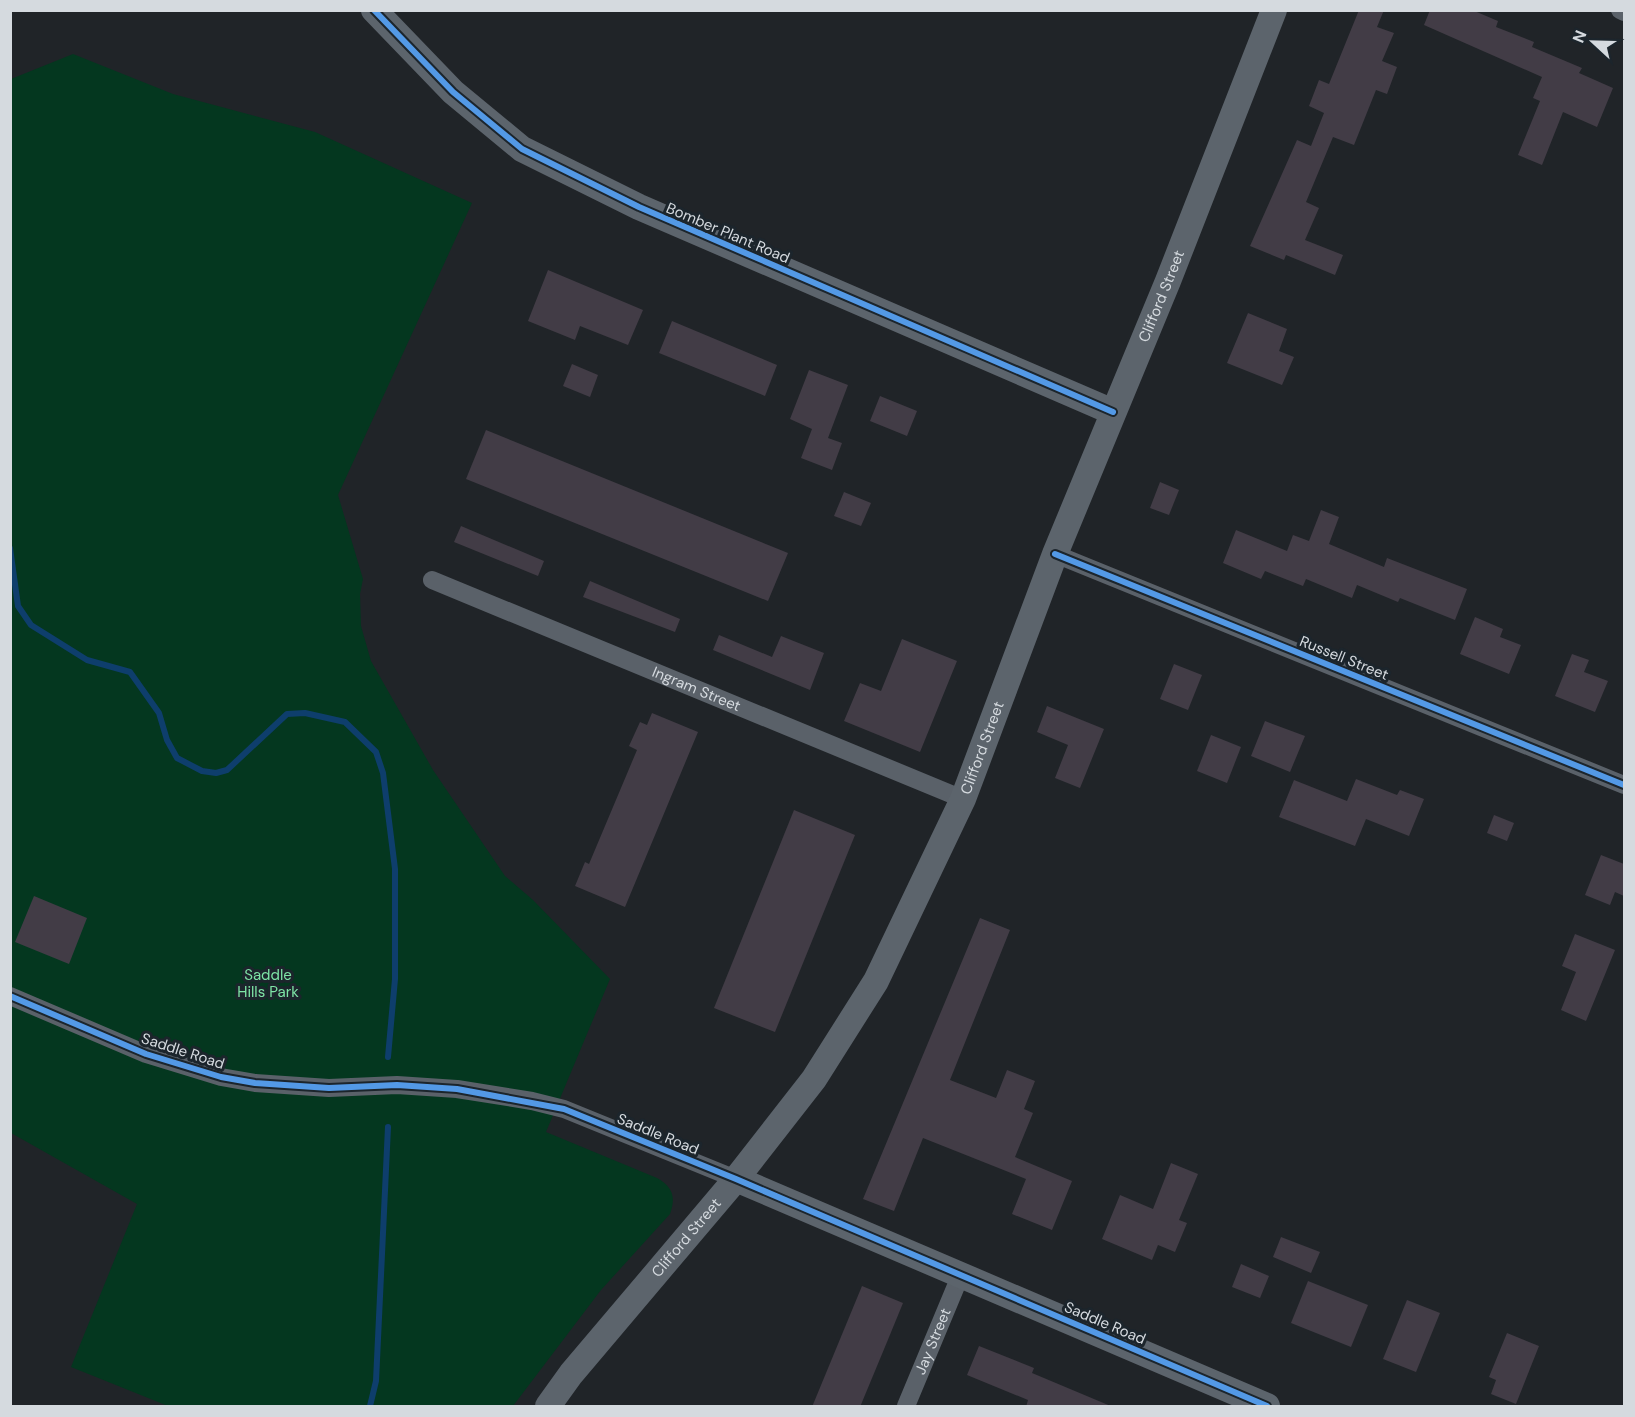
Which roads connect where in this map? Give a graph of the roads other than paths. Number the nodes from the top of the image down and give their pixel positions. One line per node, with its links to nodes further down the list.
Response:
1 (374, 10): 5 (main road, Bomber Plant Road)
2 (1275, 10): 5 (main road, Clifford Street)
3 (1620, 10): 4 (street)
4 (1624, 12)
5 (1113, 412): 6 (main road, Clifford Street)
6 (1055, 554): 8 (street, Russell Street); 9 (main road, Clifford Street)
7 (432, 580): 9 (street, Ingram Street)
8 (1624, 785)
9 (963, 799): 11 (main road, Clifford Street)
10 (10, 996): 11 (street, Saddle Road)
11 (736, 1179): 12 (main road, Saddle Road); 13 (main road, Clifford Street)
12 (962, 1274): 14 (street, Jay Street); 15 (main road, Saddle Road)
13 (548, 1407)
14 (906, 1407)
15 (1268, 1407)

